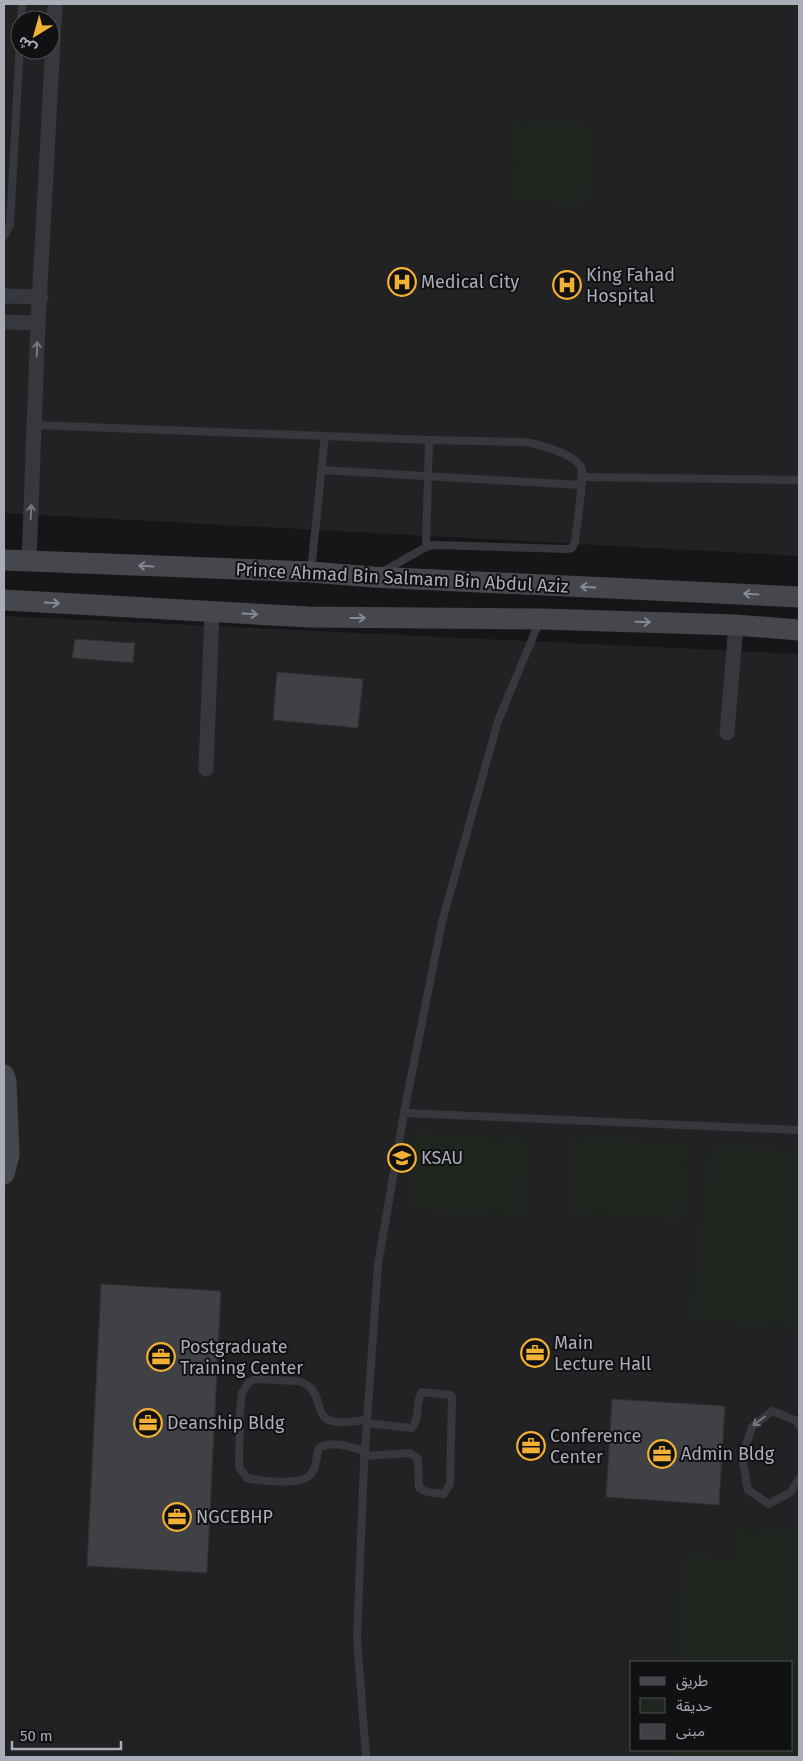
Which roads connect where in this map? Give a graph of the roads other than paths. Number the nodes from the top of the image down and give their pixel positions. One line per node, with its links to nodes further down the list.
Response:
1 (55, 4): 5 (street)
2 (19, 60): 3 (lane)
3 (4, 236)
4 (4, 296): 5 (street)
5 (41, 297): 7 (street)
6 (4, 322): 7 (street)
7 (38, 323): 8 (street, one-way to 7)
8 (35, 425): 9 (lane); 17 (street, one-way to 8)
9 (326, 436): 10 (lane); 11 (lane)
10 (429, 440): 12 (lane); 14 (lane)
11 (322, 470): 12 (lane); 18 (lane)
12 (428, 475): 14 (lane); 15 (lane)
13 (799, 480): 14 (lane)
14 (581, 481): 15 (lane)
15 (426, 547): 19 (lane)
16 (4, 560): 17 (main road, Prince Ahmad Bin Salmam Bin Abdul Aziz)
17 (29, 560): 18 (main road, Prince Ahmad Bin Salmam Bin Abdul Aziz, one-way to 17)
18 (311, 572): 19 (main road, Prince Ahmad Bin Salmam Bin Abdul Aziz)
19 (374, 577): 20 (main road, Prince Ahmad Bin Salmam Bin Abdul Aziz, one-way to 19)
20 (799, 596)
21 (4, 600): 22 (main road, Prince Ahmad Bin Salmam Bin Abdul Aziz, one-way to 22)
22 (212, 612): 23 (main road, Prince Ahmad Bin Salmam Bin Abdul Aziz, one-way to 23); 27 (street)
23 (541, 619): 24 (main road, Prince Ahmad Bin Salmam Bin Abdul Aziz, one-way to 24); 29 (lane)
24 (736, 625): 25 (main road, Prince Ahmad Bin Salmam Bin Abdul Aziz); 26 (street)
25 (799, 630)
26 (728, 733)
27 (206, 769)
28 (4, 1075): 31 (main road)
29 (404, 1113): 30 (lane); 32 (lane)
30 (799, 1130)
31 (4, 1174)
32 (367, 1422): 34 (lane); 34 (lane); 34 (lane)
33 (799, 1426): 35 (lane, one-way to 35)
34 (364, 1453): 36 (lane)
35 (799, 1479)
36 (366, 1757)

